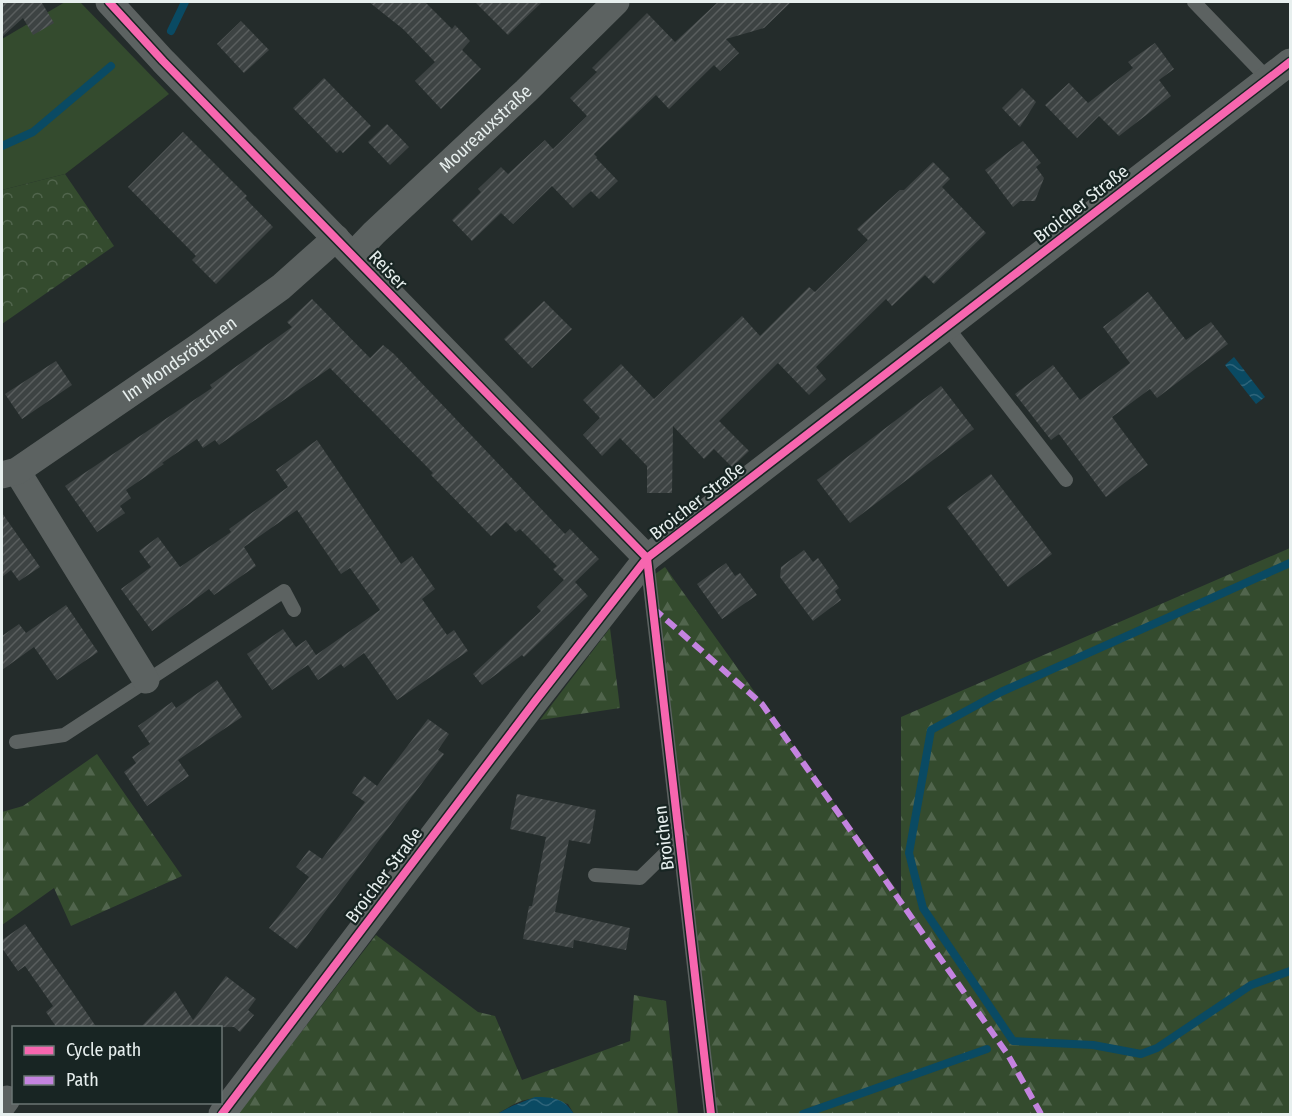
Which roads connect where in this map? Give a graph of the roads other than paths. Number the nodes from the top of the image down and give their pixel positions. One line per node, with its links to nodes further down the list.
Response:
1 (109, 2): 6 (street, Reiser)
2 (616, 2): 6 (street, Moureauxstraße)
3 (1194, 2): 5 (lane)
4 (1290, 62): 5 (street, Broicher Straße)
5 (1268, 79): 7 (street, Broicher Straße)
6 (345, 247): 8 (street, Im Mondsröttchen); 10 (street, Reiser)
7 (947, 327): 9 (lane); 10 (street, Broicher Straße)
8 (9, 473): 12 (street, Im Mondsröttchen)
9 (1066, 480)
10 (647, 558): 14 (lane, Broichen); 16 (street, Broicher Straße)
11 (294, 610): 12 (lane)
12 (147, 680): 13 (lane)
13 (16, 742)
14 (680, 839): 15 (lane); 17 (lane, Broichen)
15 (595, 874)
16 (222, 1114)
17 (711, 1114)

